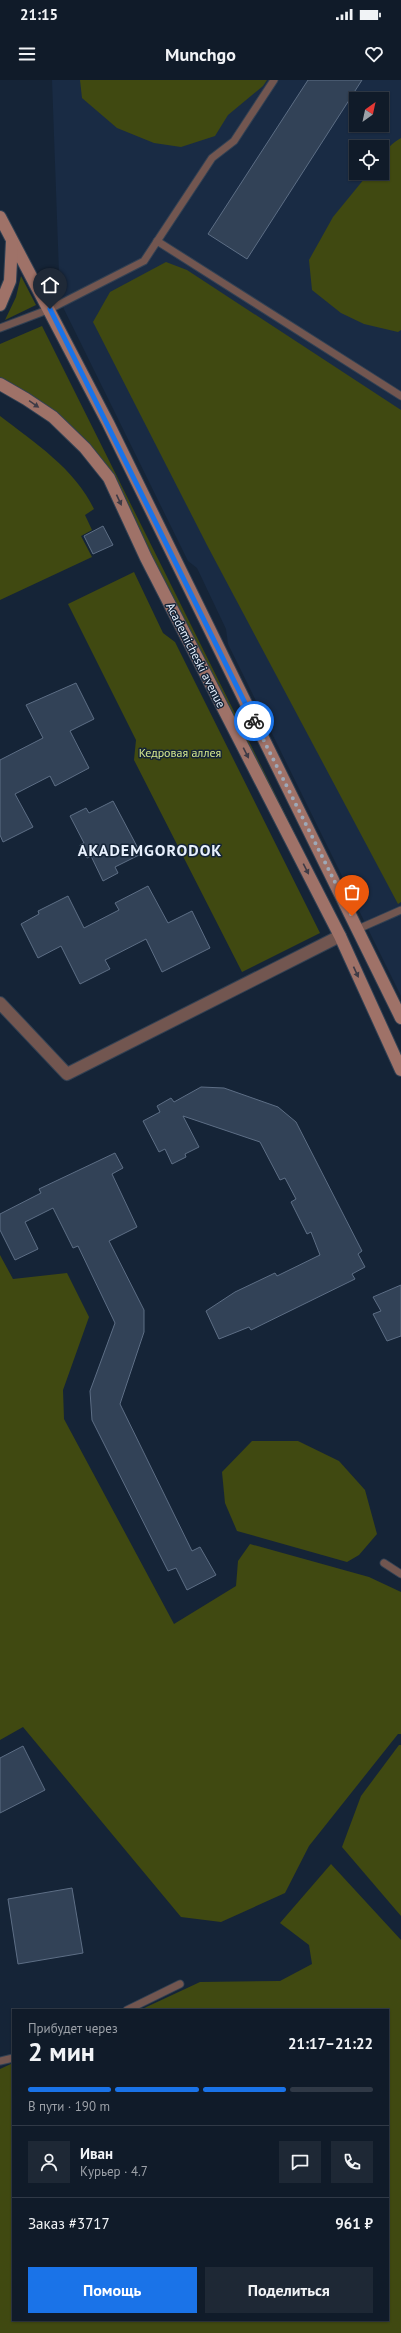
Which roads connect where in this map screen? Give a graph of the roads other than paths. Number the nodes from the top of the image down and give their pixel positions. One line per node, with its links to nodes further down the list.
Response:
1 (274, 80): 3 (lane)
2 (0, 217): 4 (main road, Academicheski avenue)
3 (158, 240): 6 (lane); 9 (lane)
4 (12, 241): 5 (main road); 6 (main road, Academicheski avenue)
5 (0, 305)
6 (50, 309): 7 (lane); 11 (main road, Academicheski avenue)
7 (0, 328)
8 (0, 384): 12 (main road, Academicheski avenue, one-way to 12)
9 (401, 396)
10 (401, 910): 11 (lane)
11 (358, 930): 12 (main road); 14 (main road, Academicheski avenue)
12 (340, 936): 13 (street); 15 (main road, Academicheski avenue, one-way to 15)
13 (0, 1003)
14 (401, 1018)
15 (401, 1070)
16 (384, 1563): 17 (lane)
17 (401, 1574)
18 (180, 1984): 19 (lane)
19 (129, 2009)
20 (12, 2058): 21 (lane)
21 (0, 2061)

